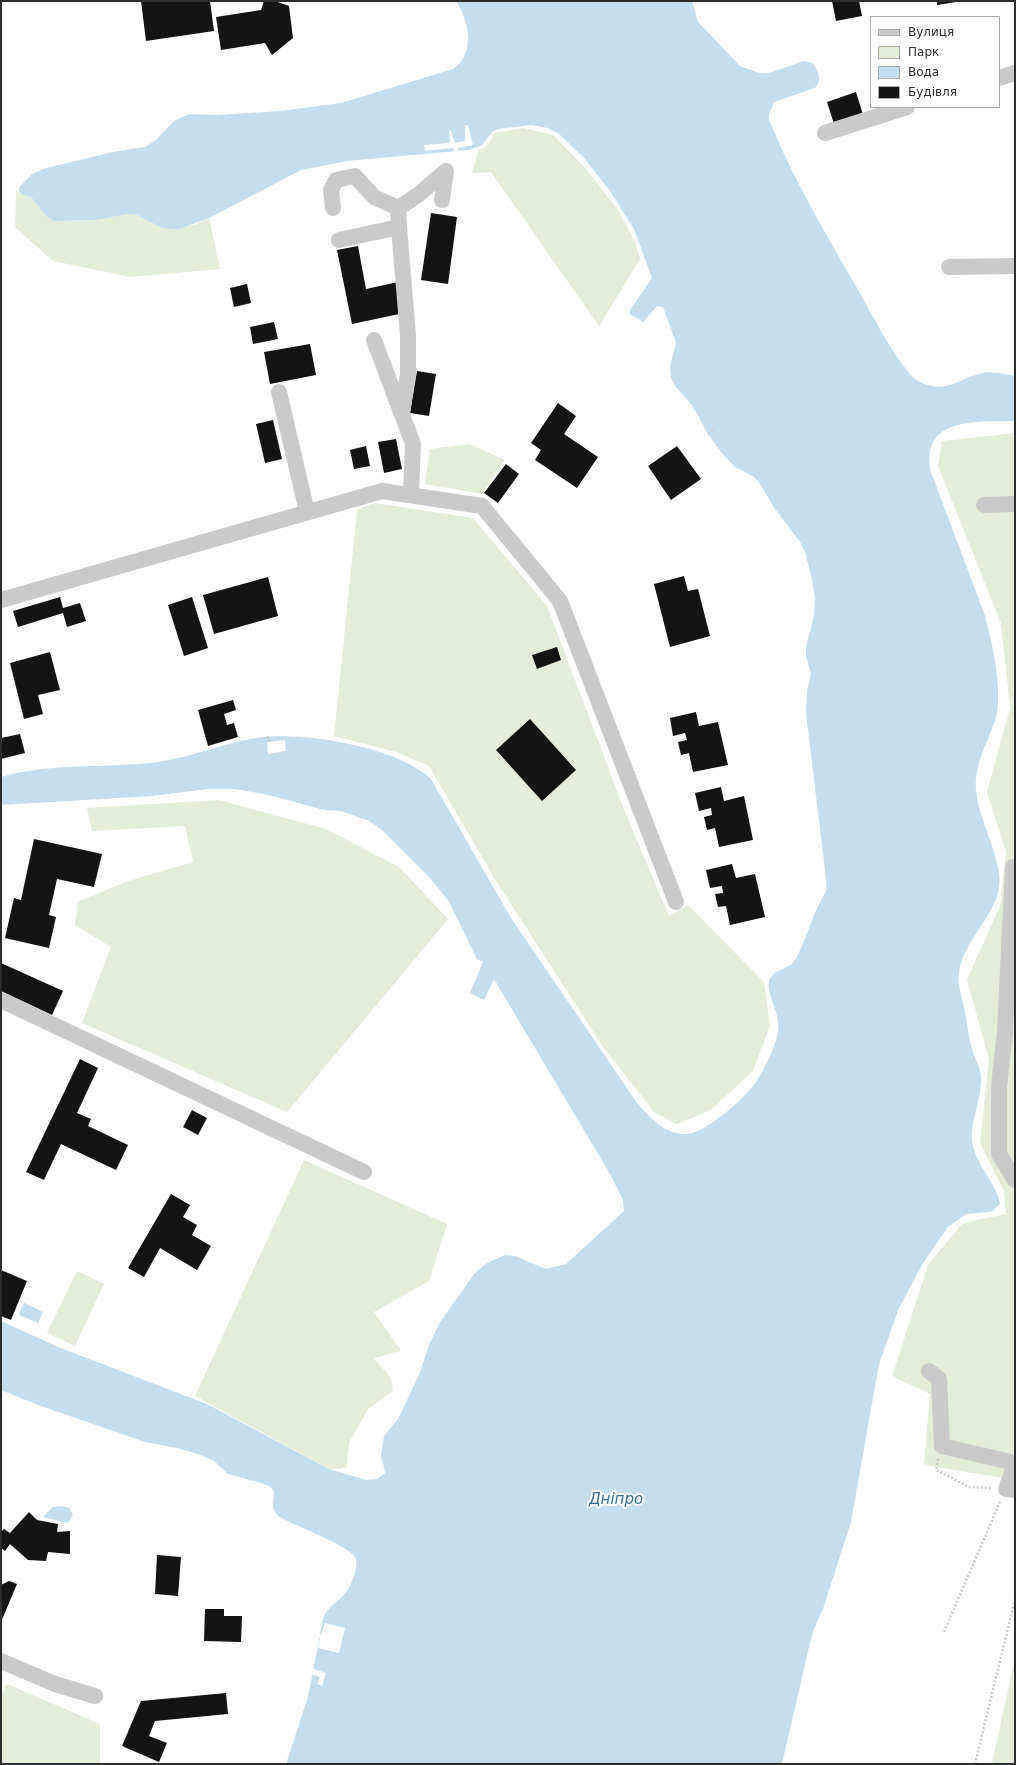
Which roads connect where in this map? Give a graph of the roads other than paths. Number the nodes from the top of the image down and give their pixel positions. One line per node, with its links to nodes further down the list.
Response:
1 (1015, 73): 2 (street)
2 (1000, 78)
3 (904, 108): 4 (street)
4 (825, 133)
5 (442, 200): 7 (street)
6 (333, 208): 7 (street)
7 (398, 208): 8 (street)
8 (399, 227): 9 (street); 14 (street)
9 (339, 240)
10 (1015, 266): 11 (street)
11 (949, 267)
12 (374, 340): 14 (street)
13 (279, 392): 18 (street)
14 (402, 413): 15 (street)
15 (411, 495): 18 (street); 21 (street)
16 (1015, 504): 17 (street)
17 (984, 505)
18 (307, 512): 19 (street)
19 (1, 600)
20 (1015, 867): 24 (street)
21 (676, 902)
22 (1, 1000): 23 (street)
23 (364, 1172)
24 (1015, 1180)
25 (929, 1371): 26 (street)
26 (1012, 1476)
27 (1, 1661): 28 (street)
28 (95, 1696)

